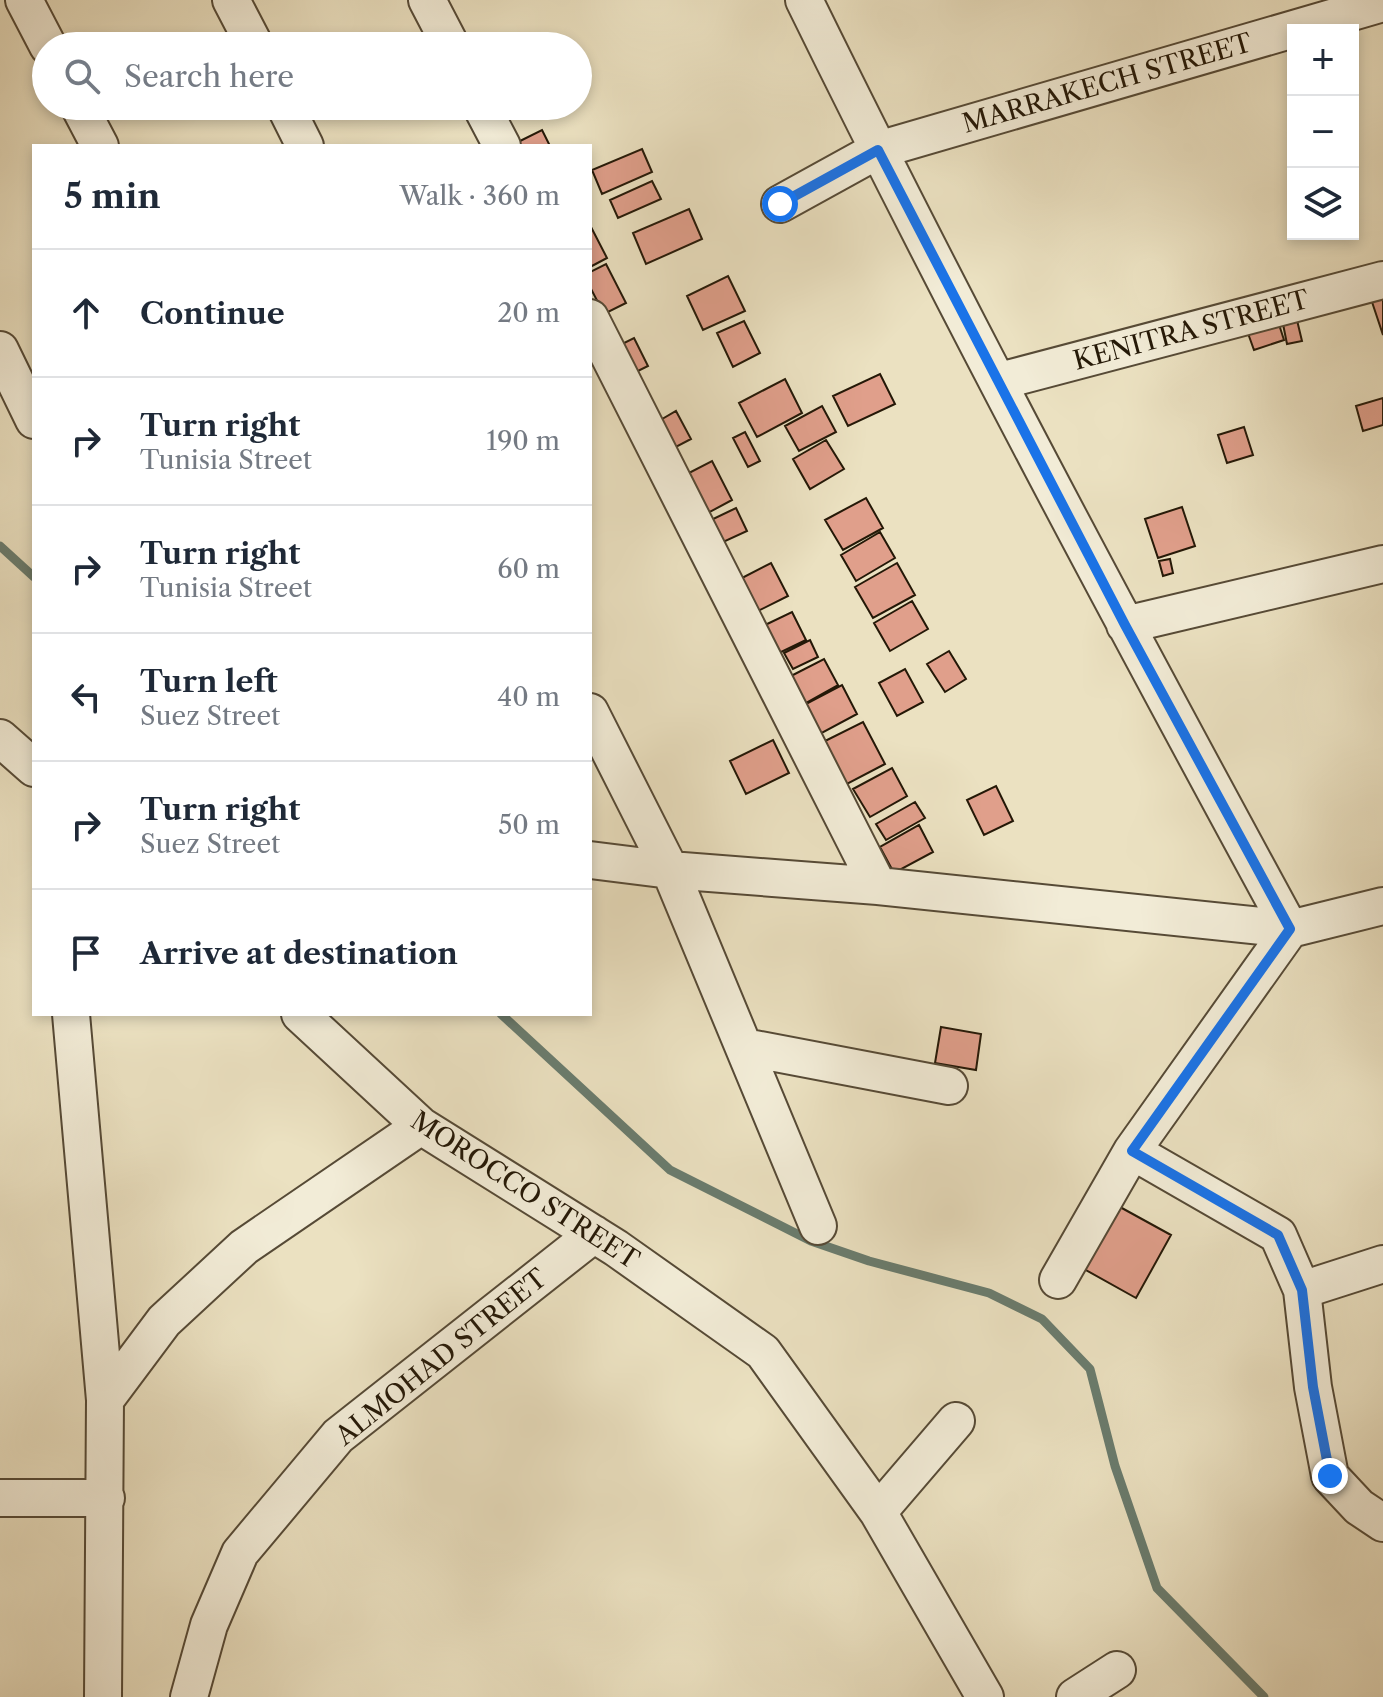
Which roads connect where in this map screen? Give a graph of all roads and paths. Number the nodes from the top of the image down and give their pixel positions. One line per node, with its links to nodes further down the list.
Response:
1 (24, 0): 6 (street)
2 (231, 0): 7 (street)
3 (427, 0): 8 (street)
4 (804, 0): 15 (street)
5 (1383, 3): 15 (street, MARRAKECH STREET)
6 (41, 32)
7 (248, 32)
8 (444, 32)
9 (86, 120): 12 (street)
10 (292, 120): 13 (street)
11 (488, 120): 14 (street)
12 (99, 144)
13 (304, 144)
14 (501, 144)
15 (878, 150): 16 (street, MARRAKECH STREET); 20 (street)
16 (780, 204)
17 (1383, 280): 20 (street, KENITRA STREET)
18 (592, 322): 29 (street)
19 (0, 350): 21 (street)
20 (1000, 381): 23 (street)
21 (32, 416)
22 (1383, 564): 23 (street)
23 (1125, 625): 31 (street)
24 (592, 716): 28 (street)
25 (0, 738): 26 (street)
26 (32, 766)
27 (592, 860): 28 (street)
28 (670, 870): 29 (street); 34 (street)
29 (878, 886): 31 (street)
30 (1383, 906): 31 (street)
31 (1290, 929): 37 (street)
32 (71, 1016): 43 (street)
33 (302, 1016): 36 (street, MOROCCO STREET)
34 (744, 1047): 35 (street); 38 (street)
35 (949, 1086)
36 (421, 1126): 39 (street, MOROCCO STREET); 43 (street)
37 (1132, 1151): 41 (street); 42 (street)
38 (818, 1226)
39 (594, 1234): 47 (street, MOROCCO STREET); 51 (street, ALMOHAD STREET)
40 (1383, 1264): 42 (street)
41 (1058, 1280)
42 (1302, 1290): 48 (street)
43 (105, 1400): 46 (street)
44 (956, 1421): 47 (street)
45 (0, 1498): 46 (street)
46 (106, 1498): 50 (street)
47 (878, 1512): 52 (street, MOROCCO STREET)
48 (1383, 1523)
49 (1117, 1670): 53 (street)
50 (103, 1697)
51 (189, 1697)
52 (985, 1697)
53 (1075, 1697)

